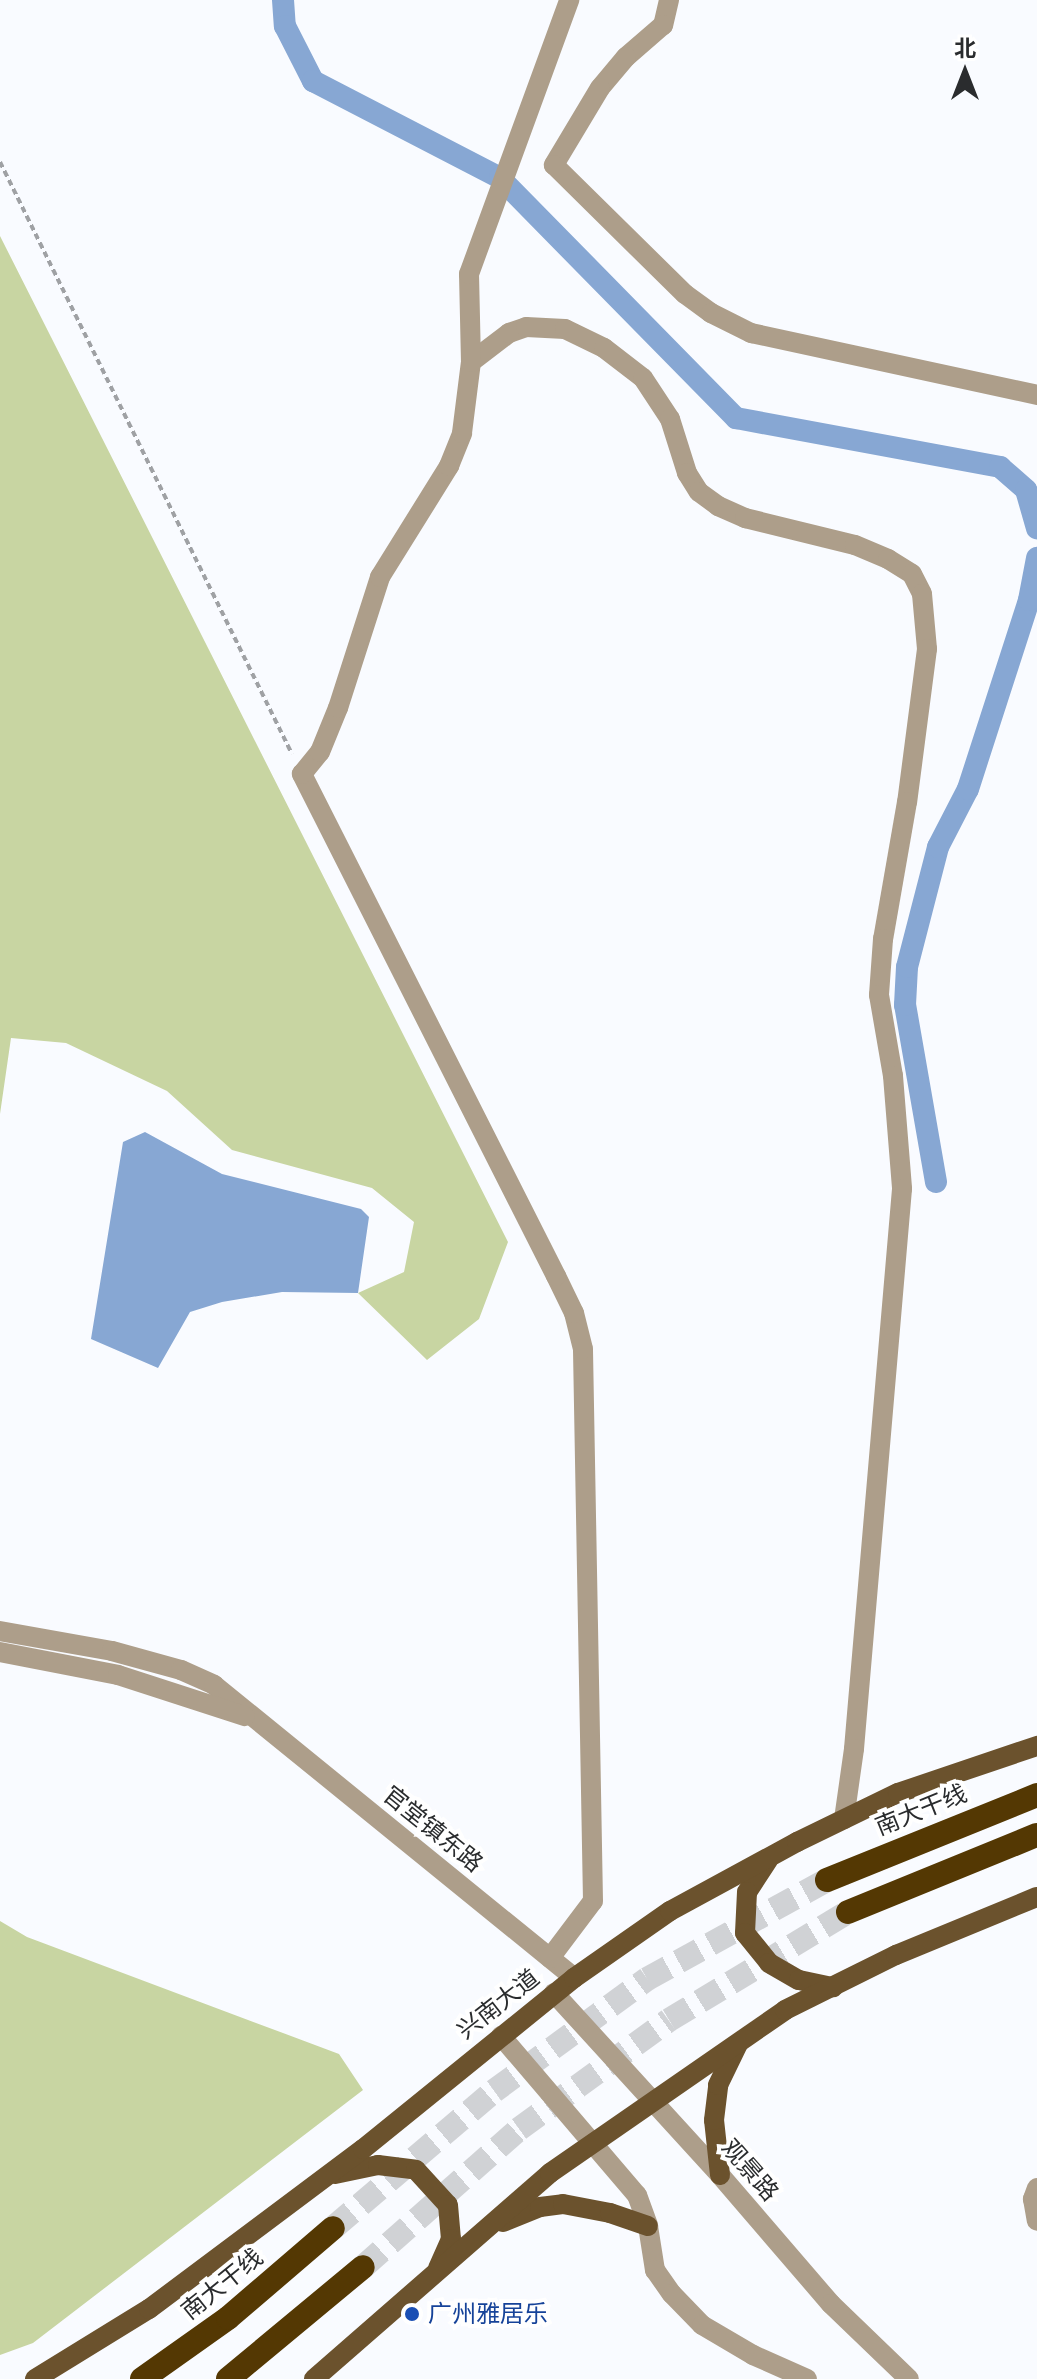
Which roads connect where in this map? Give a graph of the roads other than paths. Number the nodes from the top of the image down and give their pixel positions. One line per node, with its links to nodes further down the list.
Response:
1 (569, 0): 3 (street)
2 (669, 0): 4 (street)
3 (471, 362): 10 (street); 16 (street)
4 (1037, 395)
5 (0, 1631): 7 (street, 官堂镇东路)
6 (0, 1652): 7 (street, 官堂镇东路)
7 (259, 1721): 16 (street, 官堂镇东路)
8 (1037, 1746): 10 (main road, 兴南大道)
9 (1037, 1795): 13 (highway, 南大干线)
10 (844, 1819): 12 (main road, 兴南大道)
11 (1037, 1835): 15 (highway)
12 (770, 1856): 17 (main road, 兴南大道); 18 (main road)
13 (827, 1880)
14 (1037, 1897): 18 (main road)
15 (848, 1912)
16 (550, 1958): 17 (street, 官堂镇东路)
17 (574, 1978): 19 (main road, 兴南大道)
18 (833, 1987): 21 (main road)
19 (554, 1993): 20 (main road, 兴南大道); 22 (street, 观景路)
20 (501, 2036): 23 (street); 24 (main road, 兴南大道)
21 (739, 2041): 22 (main road); 25 (main road)
22 (652, 2101): 23 (main road); 25 (street, 观景路)
23 (592, 2143): 28 (street); 30 (main road)
24 (329, 2175): 32 (main road); 33 (main road, 兴南大道)
25 (720, 2175): 38 (street, 观景路)
26 (1037, 2188): 27 (street)
27 (1037, 2221)
28 (648, 2226): 30 (main road); 37 (street)
29 (333, 2228): 34 (highway, 南大干线)
30 (488, 2228): 32 (main road)
31 (363, 2267): 35 (highway)
32 (434, 2276): 36 (main road)
33 (35, 2379)
34 (142, 2379)
35 (228, 2379)
36 (314, 2379)
37 (807, 2379)
38 (909, 2379)

